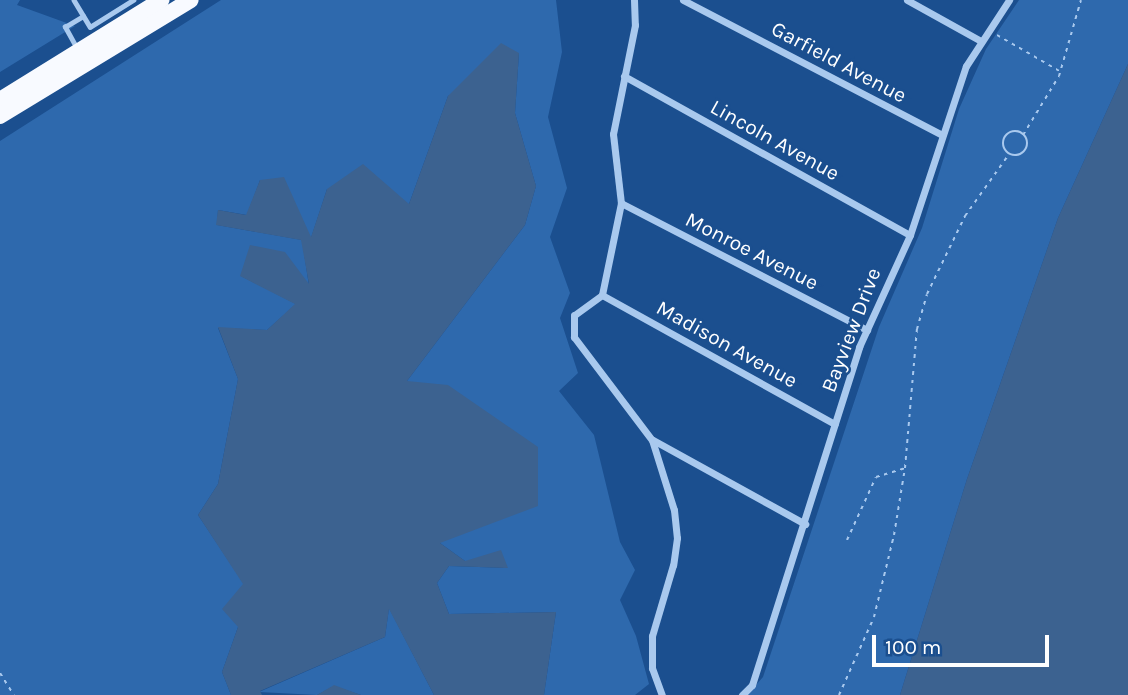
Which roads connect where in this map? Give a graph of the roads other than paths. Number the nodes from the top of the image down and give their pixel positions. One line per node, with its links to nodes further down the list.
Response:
1 (74, 0): 9 (lane)
2 (161, 0): 8 (highway)
3 (191, 0): 15 (highway)
4 (634, 0): 13 (street)
5 (683, 0): 16 (street, Garfield Avenue)
6 (906, 0): 11 (street)
7 (1009, 0): 11 (street, Bayview Drive)
8 (140, 3): 10 (highway)
9 (83, 16): 10 (lane); 12 (lane)
10 (94, 33): 12 (highway)
11 (981, 41): 16 (street, Bayview Drive)
12 (78, 52): 14 (highway)
13 (624, 76): 17 (street); 18 (street, Lincoln Avenue)
14 (0, 100)
15 (0, 116)
16 (942, 135): 18 (street, Bayview Drive)
17 (621, 202): 19 (street); 20 (street, Monroe Avenue)
18 (910, 235): 20 (street, Bayview Drive)
19 (601, 295): 21 (street, Madison Avenue); 22 (street)
20 (867, 330): 21 (street, Bayview Drive)
21 (835, 424): 23 (street, Bayview Drive)
22 (652, 440): 23 (street); 24 (street)
23 (805, 524): 25 (street, Bayview Drive)
24 (662, 695)
25 (743, 695)

